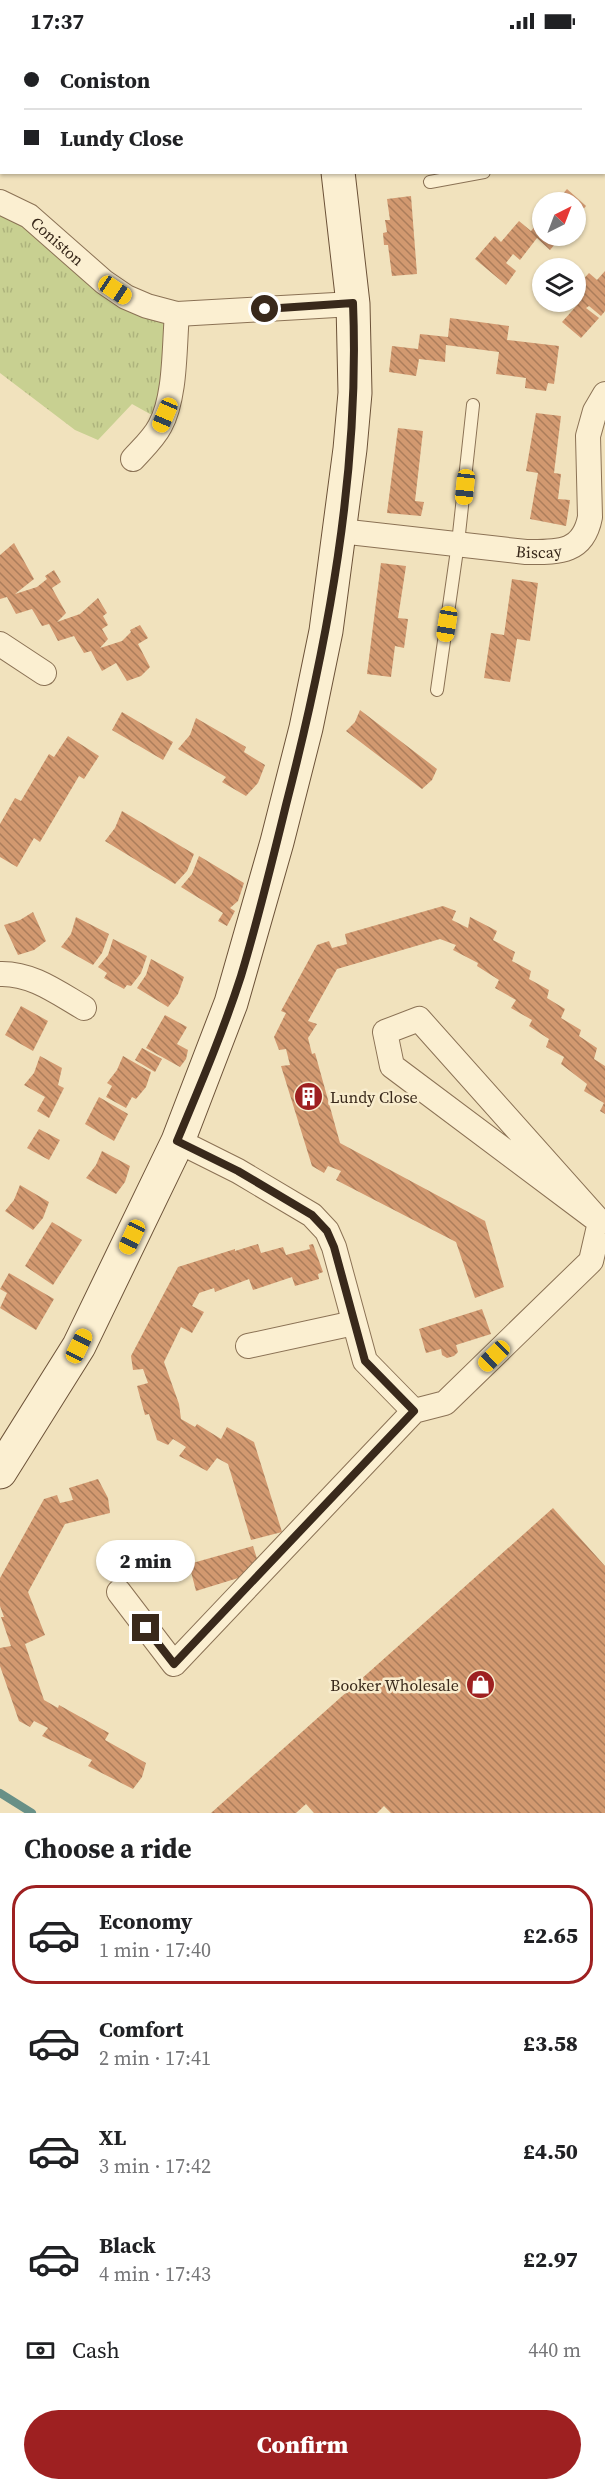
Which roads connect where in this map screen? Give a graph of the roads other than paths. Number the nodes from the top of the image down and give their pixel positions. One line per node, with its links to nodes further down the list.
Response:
1 (338, 174): 5 (street)
2 (473, 174): 3 (lane)
3 (430, 182)
4 (0, 202): 6 (street, Coniston)
5 (353, 303): 6 (street, Coniston); 10 (street)
6 (177, 314): 9 (street)
7 (605, 394): 11 (street, Biscay)
8 (473, 405): 11 (lane)
9 (134, 459)
10 (340, 531): 11 (street, Biscay); 17 (street)
11 (459, 543): 14 (lane)
12 (0, 644): 13 (street)
13 (44, 673)
14 (437, 690)
15 (0, 974): 16 (street)
16 (84, 1008)
17 (177, 1141): 19 (street); 22 (street)
18 (600, 1222): 18 (street); 21 (street)
19 (354, 1323): 20 (street); 21 (street)
20 (248, 1346)
21 (414, 1411): 23 (street)
22 (0, 1472)
23 (119, 1592)

